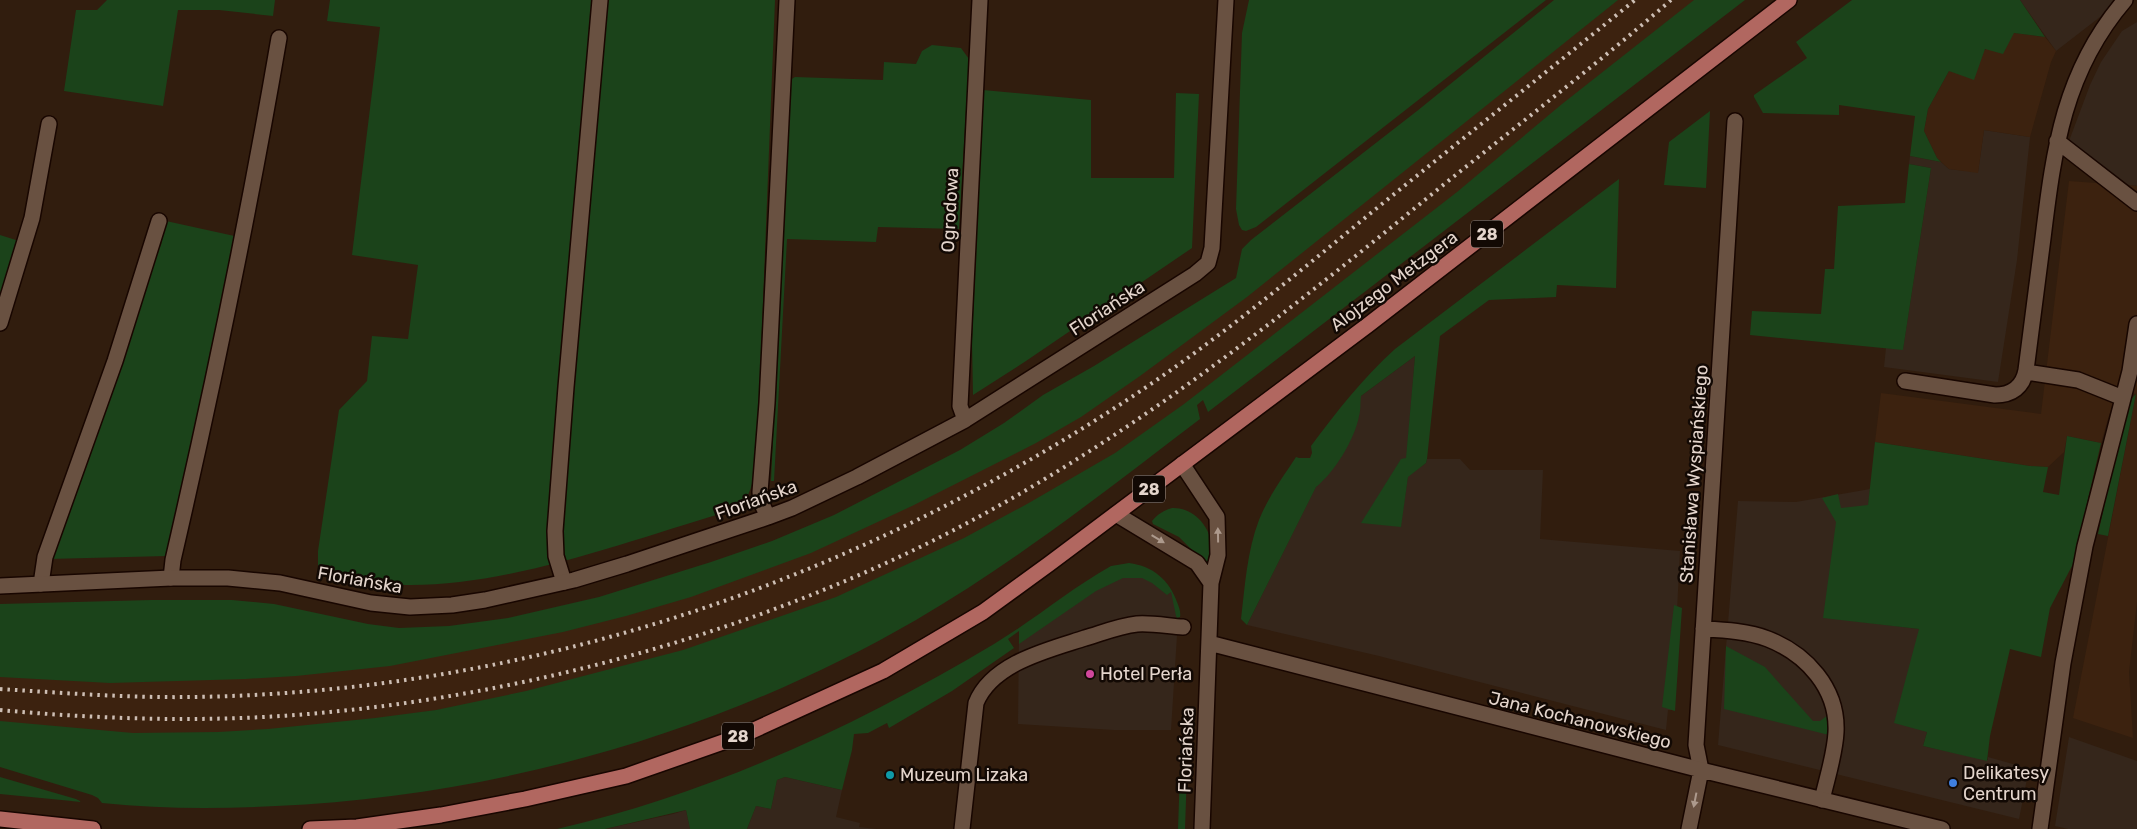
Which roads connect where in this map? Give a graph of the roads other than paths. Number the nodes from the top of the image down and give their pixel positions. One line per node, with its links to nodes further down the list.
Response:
1 (600, 0): 23 (street)
2 (787, 0): 21 (street)
3 (980, 0): 18 (street, Ogrodowa)
4 (1226, 0): 18 (street, Floriańska)
5 (1789, 0): 19 (main road, Alojzego Metzgera / 28)
6 (2125, 0): 10 (street)
7 (279, 38): 22 (street)
8 (1735, 120): 28 (street, Stanisława Wyspiańskiego)
9 (49, 124): 13 (street)
10 (2057, 141): 11 (street); 15 (street)
11 (2137, 203)
12 (159, 221): 25 (street)
13 (0, 324)
14 (2137, 324): 17 (street)
15 (2026, 372): 16 (street); 17 (street)
16 (1905, 381)
17 (2123, 398): 39 (street)
18 (965, 420): 21 (street, Floriańska)
19 (1182, 464): 20 (main road, Alojzego Metzgera / 28); 24 (street, Floriańska, one-way to 19)
20 (1116, 514): 24 (street, one-way to 24); 34 (main road, 28)
21 (768, 517): 23 (street, Floriańska)
22 (171, 578): 23 (street, Floriańska); 25 (street, Floriańska)
23 (564, 582)
24 (1212, 583): 29 (street, Floriańska)
25 (41, 584): 26 (street, Floriańska)
26 (0, 586)
27 (1183, 627): 35 (street)
28 (1703, 629): 30 (street, Stanisława Wyspiańskiego); 31 (street)
29 (1209, 643): 30 (street, Jana Kochanowskiego); 36 (street, Floriańska)
30 (1701, 770): 31 (street, Jana Kochanowskiego); 37 (street, Stanisława Wyspiańskiego, one-way to 37)
31 (1822, 800): 38 (street, Jana Kochanowskiego)
32 (0, 819): 33 (main road)
33 (93, 829)
34 (310, 829)
35 (962, 829)
36 (1202, 829)
37 (1689, 829)
38 (1942, 829)
39 (2040, 829)

